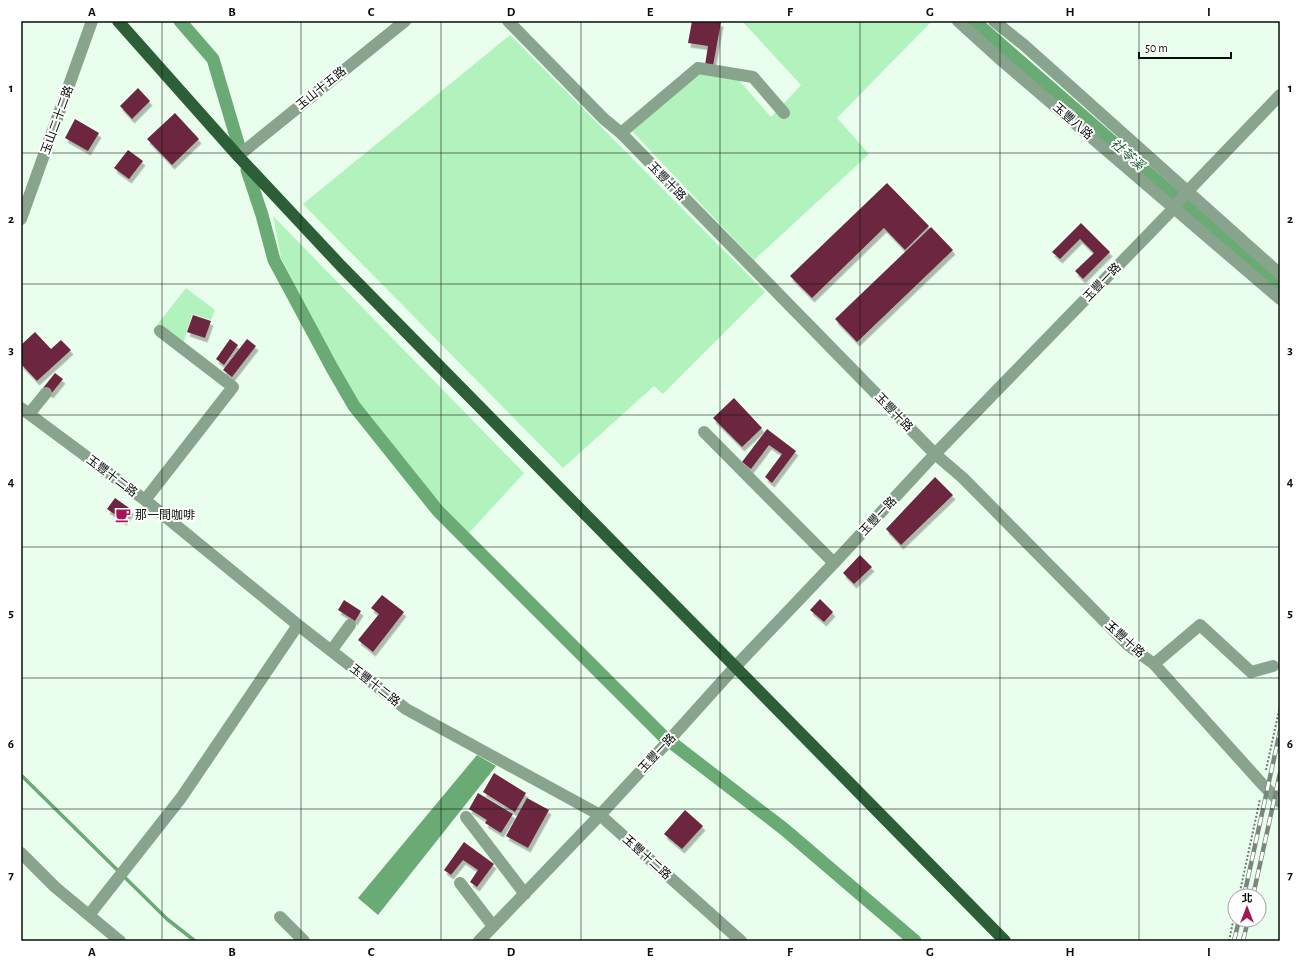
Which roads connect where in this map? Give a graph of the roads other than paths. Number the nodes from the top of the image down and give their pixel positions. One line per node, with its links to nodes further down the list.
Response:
1 (92, 21): 12 (street, 玉山二十二路)
2 (118, 21): 10 (main road)
3 (405, 21): 10 (street, 玉山十五路)
4 (508, 21): 9 (street, 玉豐十路)
5 (958, 21): 11 (street, 玉豐八路)
6 (994, 21): 11 (street)
7 (1280, 95): 11 (street, 玉豐一路)
8 (784, 113): 9 (street)
9 (621, 133): 19 (street, 玉豐十路)
10 (238, 156): 27 (main road)
11 (1181, 199): 13 (street); 14 (street, 玉豐八路); 19 (street, 玉豐一路)
12 (21, 220)
13 (1280, 274)
14 (1280, 299)
15 (160, 331): 20 (street)
16 (46, 393): 17 (street)
17 (25, 411): 20 (street, 玉豐十二路)
18 (704, 432): 21 (street)
19 (935, 454): 21 (street, 玉豐一路); 25 (street, 玉豐十路)
20 (145, 500): 22 (street, 玉豐十二路)
21 (834, 563): 27 (street, 玉豐一路)
22 (298, 625): 24 (street, 玉豐十二路); 34 (street)
23 (350, 625): 24 (street)
24 (332, 651): 29 (street, 玉豐十二路)
25 (1154, 664): 26 (street); 28 (street, 玉豐十路)
26 (1273, 666)
27 (735, 667): 29 (street, 玉豐一路); 41 (main road)
28 (1280, 802)
29 (600, 815): 33 (street, 玉豐一路); 40 (street, 玉豐十二路)
30 (466, 817): 33 (street)
31 (21, 853): 34 (street)
32 (460, 883): 36 (street)
33 (525, 894): 36 (street, 玉豐一路)
34 (89, 915): 37 (street)
35 (280, 917): 38 (street)
36 (494, 926): 39 (street, 玉豐一路)
37 (120, 941)
38 (304, 941)
39 (479, 941)
40 (741, 941)
41 (1005, 941)

